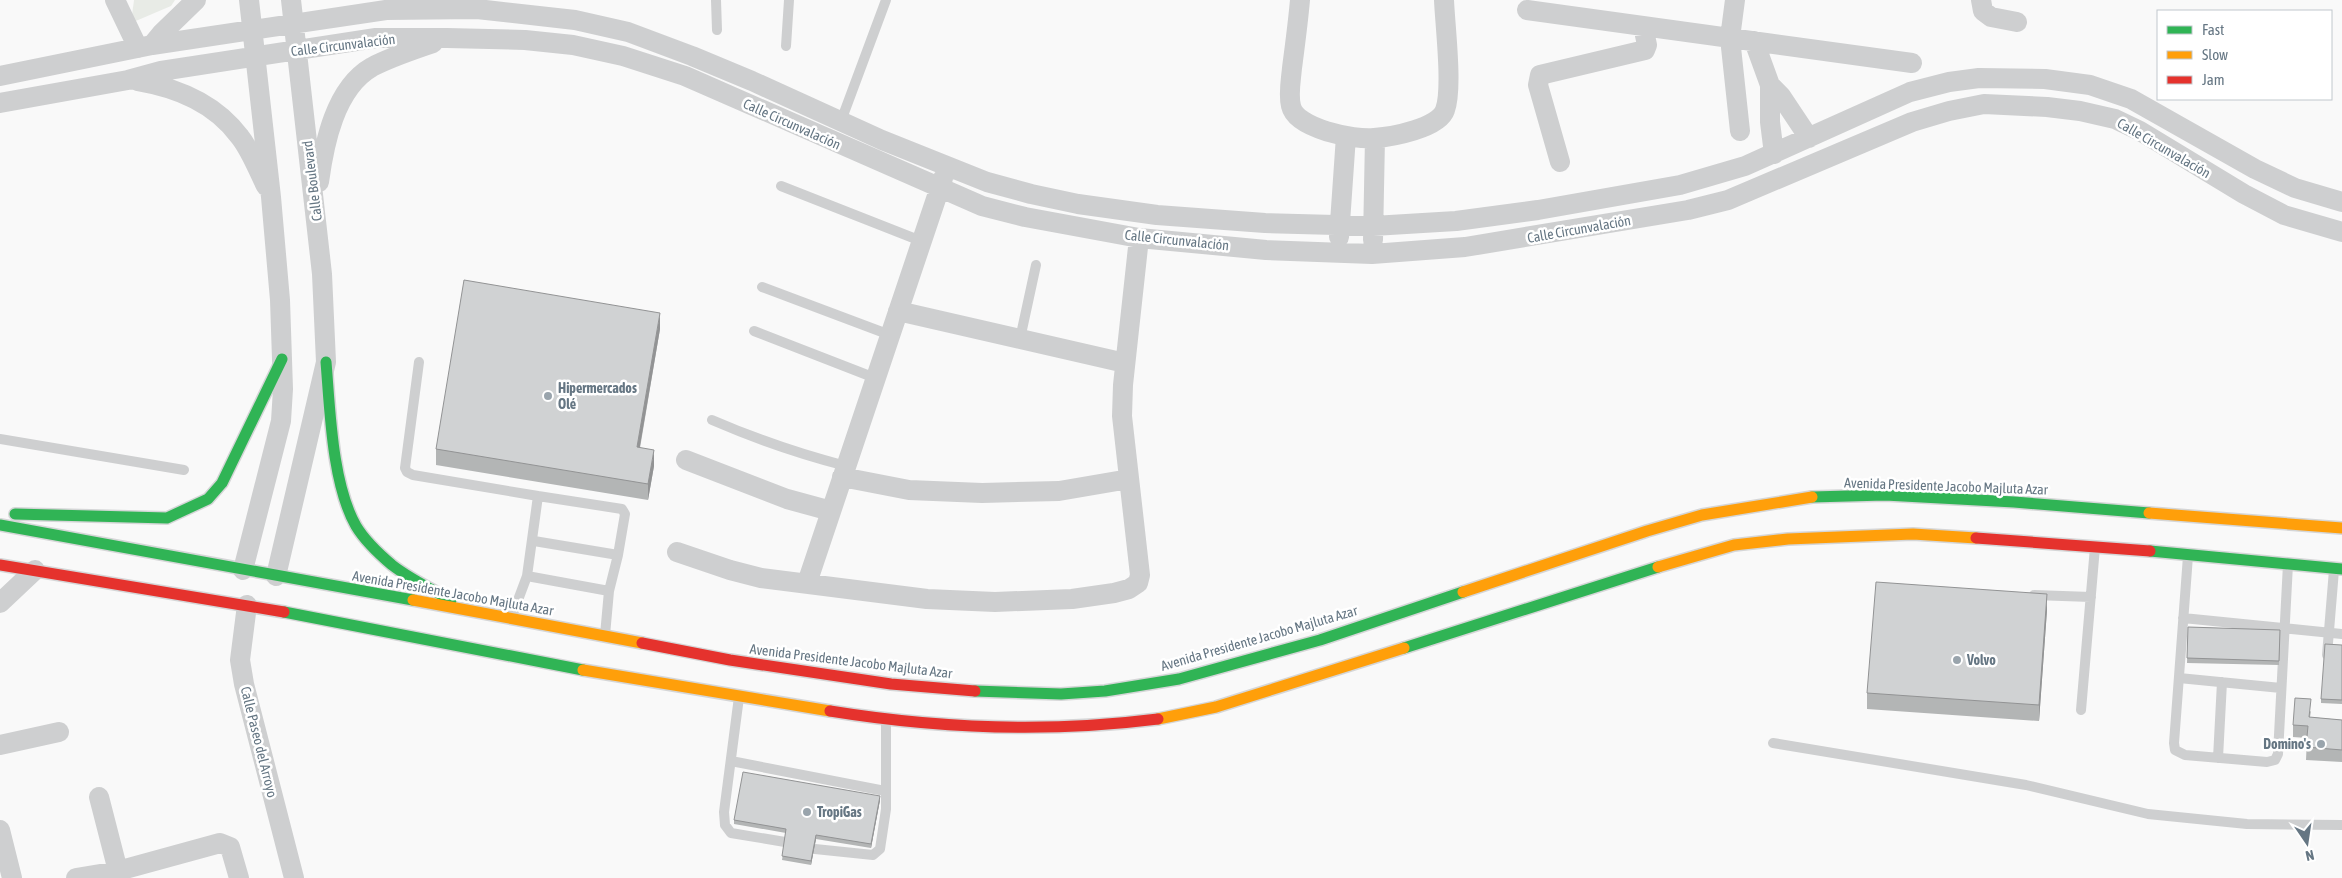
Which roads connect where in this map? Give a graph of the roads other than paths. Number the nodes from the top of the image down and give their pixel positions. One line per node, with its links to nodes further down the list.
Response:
1 (115, 0): 24 (street)
2 (196, 0): 24 (street)
3 (249, 0): 18 (street)
4 (290, 0): 16 (street, Calle Boulevard)
5 (716, 0): 19 (lane)
6 (789, 0): 23 (lane)
7 (886, 0): 32 (lane)
8 (1300, 0): 34 (street)
9 (1444, 0): 35 (street)
10 (1735, 0): 21 (street)
11 (1981, 0): 15 (street)
12 (442, 4): 13 (street, Calle Circunvalación); 32 (street, Calle Circunvalación)
13 (377, 5): 16 (street, Calle Circunvalación)
14 (1527, 10): 17 (street)
15 (2018, 22)
16 (294, 24): 18 (street, Calle Circunvalación); 25 (street, Calle Boulevard)
17 (1643, 26): 21 (street); 38 (street)
18 (252, 30): 24 (street, Calle Circunvalación); 26 (street)
19 (717, 30)
20 (447, 38): 25 (street, Calle Circunvalación); 41 (street, Calle Circunvalación); 44 (street)
21 (1730, 38): 22 (street); 33 (street)
22 (1754, 41): 27 (street); 30 (street)
23 (786, 46)
24 (145, 47): 28 (street, Calle Circunvalación)
25 (297, 50): 26 (street, Calle Circunvalación); 44 (street, Calle Boulevard)
26 (256, 56): 29 (street, Calle Circunvalación); 42 (street)
27 (1912, 63)
28 (0, 76)
29 (128, 80): 31 (street, Calle Circunvalación); 42 (street)
30 (1770, 85): 36 (street); 37 (street)
31 (0, 103)
32 (841, 121): 39 (street, Calle Circunvalación)
33 (1740, 131)
34 (1346, 136): 35 (street); 45 (street)
35 (1374, 138): 46 (street)
36 (1809, 138): 37 (street, Calle Circunvalación); 43 (street, Calle Circunvalación)
37 (1774, 154): 46 (street, Calle Circunvalación)
38 (1560, 162)
39 (947, 166): 41 (street); 45 (street, Calle Circunvalación)
40 (780, 186): 49 (lane)
41 (939, 189): 48 (street, Calle Circunvalación); 49 (street)
42 (271, 197): 58 (street)
43 (2342, 202)
44 (315, 209): 59 (street, Calle Boulevard)
45 (1340, 225): 46 (street, Calle Circunvalación); 50 (street)
46 (1373, 226): 51 (street)
47 (2342, 232): 51 (street, Calle Circunvalación)
48 (1139, 238): 50 (street, Calle Circunvalación); 61 (street)
49 (921, 241): 54 (street)
50 (1338, 254): 51 (street, Calle Circunvalación)
51 (1372, 254)
52 (1036, 265): 57 (lane)
53 (762, 287): 56 (lane)
54 (898, 311): 56 (street); 57 (street)
55 (754, 331): 62 (lane)
56 (890, 335): 62 (street)
57 (1020, 339): 61 (street)
58 (282, 360): 72 (main road); 85 (street)
59 (326, 362): 86 (street, Calle Boulevard); 94 (main road)
60 (419, 362): 69 (lane)
61 (1125, 363): 68 (street)
62 (876, 378): 67 (street)
63 (712, 420): 67 (lane)
64 (0, 439): 66 (lane)
65 (686, 460): 70 (street)
66 (184, 470)
67 (844, 472): 68 (street); 70 (street)
68 (1129, 479): 88 (street)
69 (538, 496): 76 (lane); 80 (lane)
70 (831, 511): 88 (street)
71 (2314, 513): 73 (main road)
72 (0, 514)
73 (2268, 522): 75 (main road, Avenida Presidente Jacobo Majluta Azar); 100 (main road, Avenida Presidente Jacobo Majluta Azar)
74 (0, 524): 85 (main road, Avenida Presidente Jacobo Majluta Azar)
75 (2342, 528)
76 (534, 541): 80 (lane); 87 (lane)
77 (2095, 546): 79 (main road); 91 (lane); 107 (main road)
78 (677, 552): 88 (street)
79 (2188, 554): 81 (main road); 96 (lane)
80 (618, 555): 89 (lane)
81 (2288, 563): 83 (main road); 97 (lane)
82 (0, 564): 84 (main road)
83 (2338, 568): 98 (lane)
84 (35, 570): 92 (street); 93 (main road)
85 (243, 570): 86 (main road, Avenida Presidente Jacobo Majluta Azar)
86 (276, 576): 94 (main road, Avenida Presidente Jacobo Majluta Azar)
87 (527, 576): 89 (lane); 95 (lane)
88 (807, 583)
89 (609, 591): 100 (lane)
90 (2022, 594): 91 (lane)
91 (2091, 597): 106 (lane)
92 (0, 604)
93 (247, 605): 105 (main road); 123 (street, Calle Paseo del Arroyo)
94 (468, 610): 95 (main road, Avenida Presidente Jacobo Majluta Azar)
95 (511, 618): 100 (main road, Avenida Presidente Jacobo Majluta Azar)
96 (2183, 618): 97 (lane); 102 (lane)
97 (2284, 627): 98 (lane); 104 (lane)
98 (2330, 632): 99 (lane); 101 (lane)
99 (2342, 634)
100 (605, 636)
101 (2328, 668)
102 (2179, 678): 103 (lane); 111 (lane)
103 (2222, 682): 104 (lane); 111 (lane)
104 (2281, 688): 111 (lane)
105 (739, 696): 107 (main road); 112 (lane)
106 (2081, 710)
107 (886, 720): 113 (lane)
108 (58, 732): 110 (street)
109 (1773, 743): 115 (lane)
110 (0, 744)
111 (2218, 758)
112 (730, 761): 113 (lane); 117 (lane)
113 (885, 791): 118 (lane)
114 (99, 797): 119 (street)
115 (2342, 825)
116 (0, 830): 120 (street)
117 (785, 842)
118 (815, 849)
119 (119, 874): 121 (street); 122 (street)
120 (12, 878)
121 (76, 878)
122 (239, 878)
123 (294, 878)

